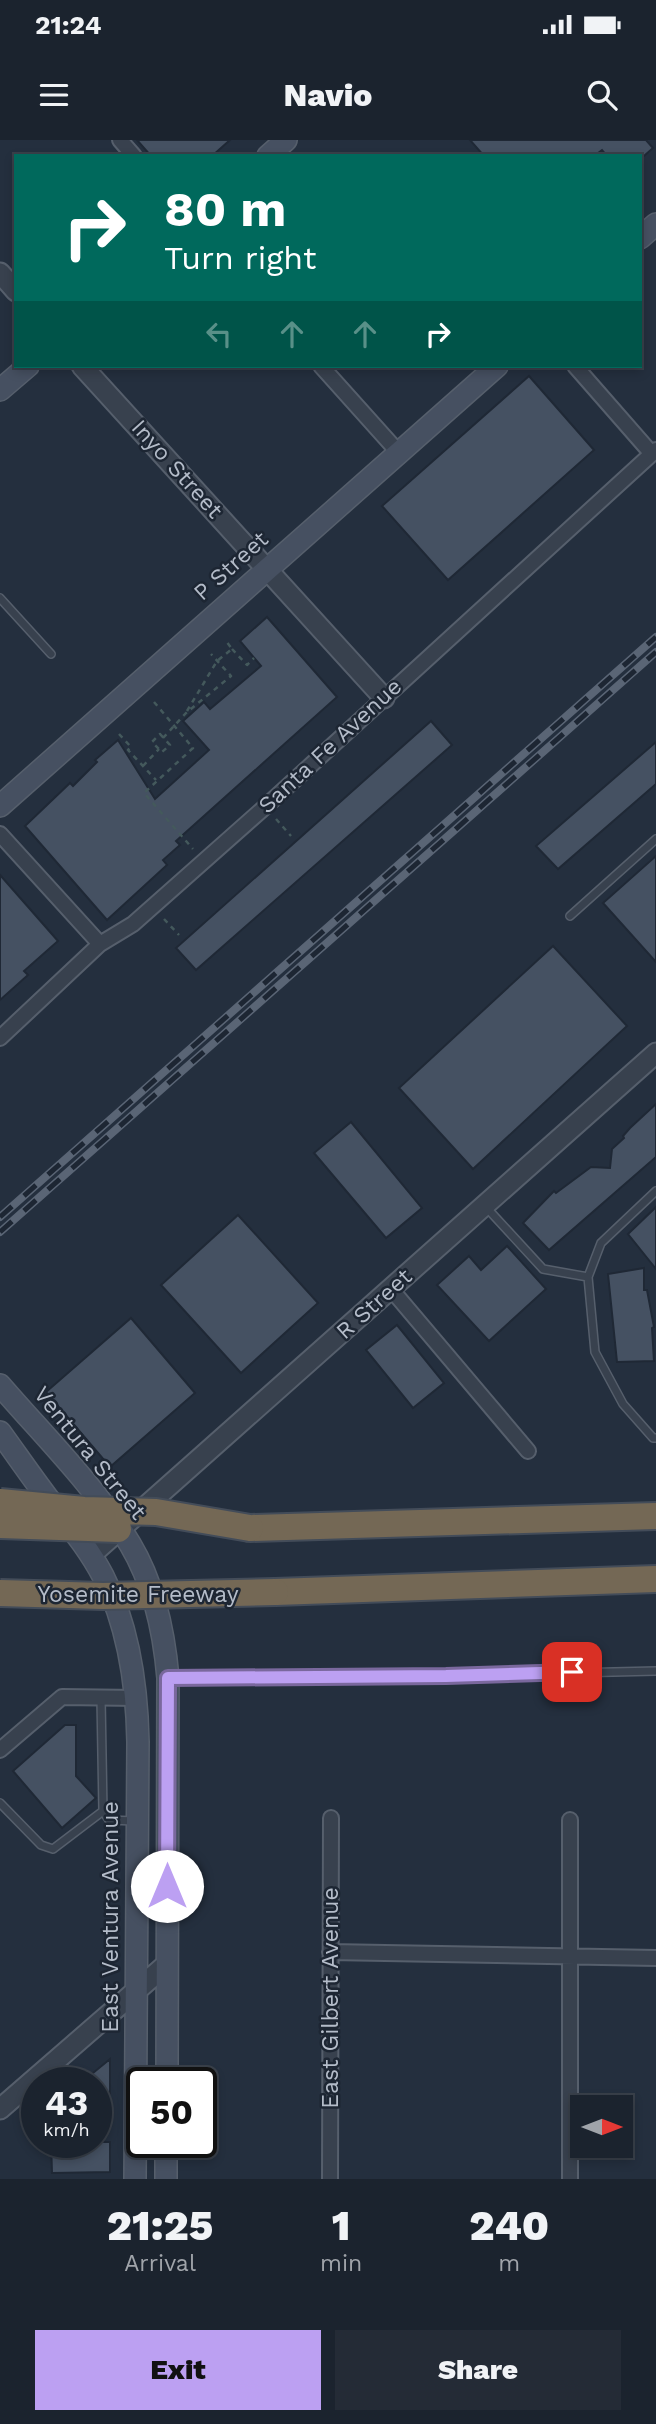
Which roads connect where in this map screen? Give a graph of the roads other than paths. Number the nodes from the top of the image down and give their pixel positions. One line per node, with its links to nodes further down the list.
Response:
1 (120, 140): 3 (street)
2 (286, 140): 4 (main road)
3 (132, 154)
4 (270, 154)
5 (656, 225): 6 (main road)
6 (642, 236)
7 (0, 273): 8 (street)
8 (14, 289)
9 (26, 368): 14 (main road)
10 (84, 368): 17 (street, Inyo Street)
11 (323, 368): 16 (street)
12 (495, 368): 16 (main road, P Street)
13 (577, 368): 15 (street)
14 (0, 390)
15 (654, 452): 20 (street, Santa Fe Avenue)
16 (398, 453): 17 (main road, P Street)
17 (267, 569): 20 (street, Inyo Street); 21 (main road, P Street)
18 (0, 598): 19 (lane)
19 (51, 654)
20 (384, 698): 25 (street, Santa Fe Avenue)
21 (0, 806)
22 (0, 834): 25 (street)
23 (656, 839): 24 (lane)
24 (570, 916)
25 (100, 944): 26 (street, Santa Fe Avenue)
26 (0, 1038)
27 (656, 1053): 29 (street, R Street)
28 (656, 1191): 30 (lane)
29 (484, 1206): 30 (lane); 31 (street, R Street)
30 (588, 1277): 34 (lane)
31 (391, 1289): 35 (street); 40 (street, R Street)
32 (0, 1385): 40 (main road, Ventura Street)
33 (0, 1432): 41 (main road)
34 (656, 1438)
35 (528, 1451)
36 (0, 1502): 39 (highway, bridge)
37 (656, 1516): 39 (highway)
38 (0, 1525): 39 (highway, bridge)
39 (262, 1528)
40 (120, 1530): 41 (street, R Street); 45 (main road, Ventura Street)
41 (91, 1555): 47 (main road)
42 (656, 1579): 43 (highway, Yosemite Freeway, bridge)
43 (0, 1593)
44 (656, 1671): 45 (lane)
45 (168, 1678): 57 (main road)
46 (101, 1698): 47 (street); 48 (street); 50 (lane)
47 (137, 1698): 53 (main road, East Ventura Avenue)
48 (0, 1750)
49 (0, 1803): 50 (lane)
50 (103, 1811): 53 (lane)
51 (331, 1818): 54 (street, East Gilbert Avenue)
52 (570, 1820): 55 (street)
53 (137, 1821): 58 (main road, East Ventura Avenue)
54 (330, 1952): 55 (street); 64 (street, East Gilbert Avenue)
55 (570, 1958): 56 (street); 65 (street)
56 (656, 1958)
57 (167, 1964): 58 (street); 59 (main road)
58 (136, 1989): 60 (street); 62 (main road, East Ventura Avenue)
59 (167, 2067)
60 (0, 2109)
61 (166, 2158): 63 (main road)
62 (135, 2179)
63 (166, 2179)
64 (330, 2179)
65 (570, 2179)

